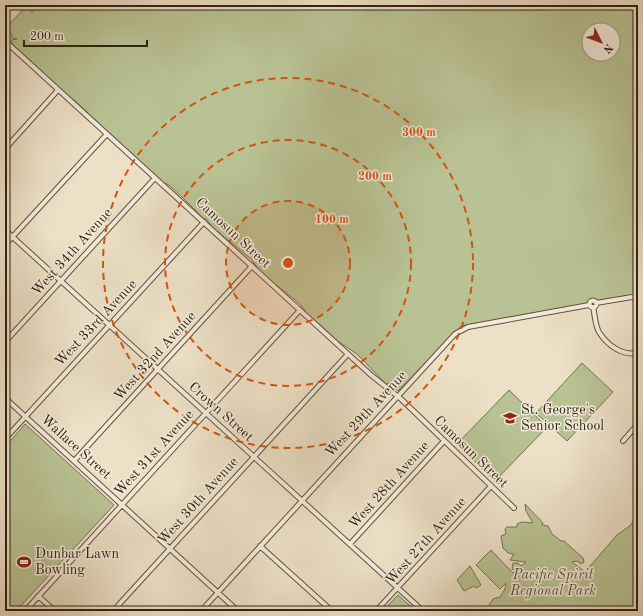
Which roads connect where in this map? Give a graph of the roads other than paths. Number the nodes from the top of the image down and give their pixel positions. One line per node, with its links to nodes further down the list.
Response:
1 (5, 41): 2 (street, Camosun Street)
2 (10, 46): 3 (street); 4 (street, Camosun Street)
3 (5, 52)
4 (58, 90): 5 (street, Camosun Street); 6 (street)
5 (107, 134): 7 (street, Camosun Street); 10 (street)
6 (5, 149)
7 (155, 178): 8 (street, Camosun Street); 13 (street, West 34th Avenue)
8 (204, 222): 12 (street, Camosun Street); 17 (street, West 33rd Avenue)
9 (5, 230): 10 (street, Crown Street)
10 (13, 236): 11 (street); 13 (street, Crown Street)
11 (5, 245)
12 (252, 266): 16 (street, Camosun Street); 21 (street, West 32nd Avenue)
13 (61, 280): 17 (street, Crown Street); 18 (street, West 34th Avenue)
14 (638, 296): 15 (street, West 29th Avenue)
15 (593, 305): 19 (street); 22 (street, West 29th Avenue)
16 (300, 310): 20 (street, Camosun Street); 24 (street, West 31st Avenue)
17 (109, 325): 21 (street, Crown Street); 25 (street, West 33rd Avenue)
18 (5, 342)
19 (638, 353)
20 (348, 354): 22 (street, Camosun Street); 30 (street, West 30th Avenue)
21 (157, 369): 24 (street, Crown Street); 31 (street, West 32nd Avenue)
22 (397, 396): 28 (street, Camosun Street); 33 (street, West 29th Avenue)
23 (5, 398): 25 (street, Wallace Street)
24 (205, 413): 30 (street, Crown Street); 34 (street, West 31st Avenue)
25 (26, 416): 27 (street, West 33rd Avenue); 31 (street, Wallace Street)
26 (638, 424): 29 (street)
27 (5, 439)
28 (444, 441): 32 (street, Camosun Street); 36 (street, West 28th Avenue)
29 (623, 441)
30 (253, 457): 33 (street, Crown Street); 38 (street, West 30th Avenue)
31 (74, 460): 34 (street, Wallace Street)
32 (491, 486): 35 (street, Camosun Street); 39 (street, West 27th Avenue)
33 (302, 501): 36 (street, Crown Street); 37 (street, West 29th Avenue)
34 (122, 504): 38 (street, Wallace Street); 41 (street, West 31st Avenue)
35 (514, 508)
36 (350, 544): 39 (street, Crown Street)
37 (260, 546): 40 (street, West 29th Avenue); 47 (street)
38 (170, 548): 40 (street, Wallace Street); 44 (street, West 30th Avenue)
39 (398, 588): 48 (street, West 27th Avenue); 49 (street, Crown Street)
40 (218, 593): 45 (street, West 29th Avenue); 46 (street, Wallace Street)
41 (38, 596): 42 (street, West 31st Avenue); 43 (street)
42 (25, 611)
43 (55, 611)
44 (113, 611)
45 (201, 611)
46 (238, 611)
47 (332, 611)
48 (376, 611)
49 (423, 611)

